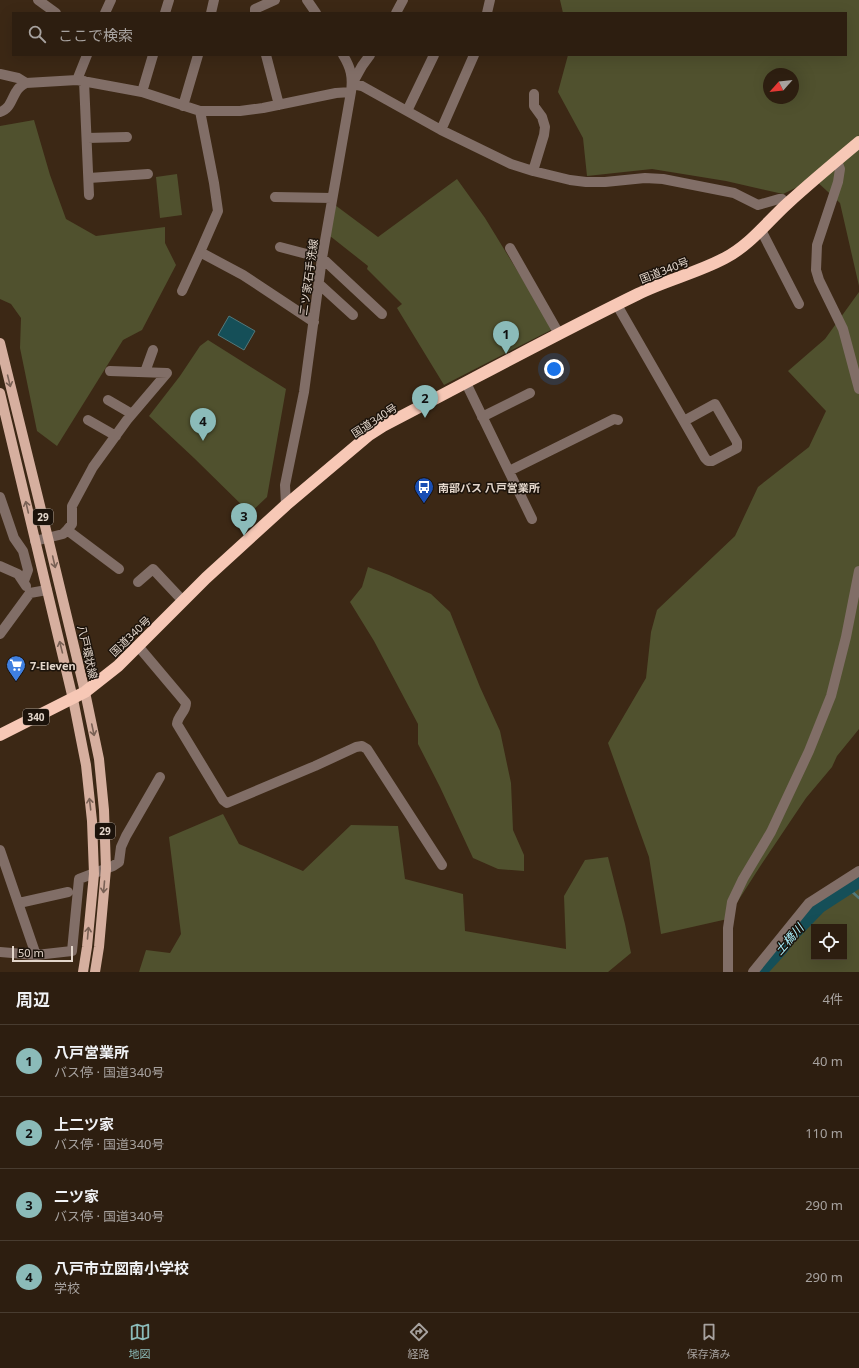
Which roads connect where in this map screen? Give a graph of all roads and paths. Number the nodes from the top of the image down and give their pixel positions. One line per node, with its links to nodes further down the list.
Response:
1 (38, 0): 9 (street)
2 (110, 0): 10 (street)
3 (169, 0): 11 (street)
4 (214, 0): 12 (street)
5 (275, 0): 13 (street)
6 (307, 0): 14 (street)
7 (403, 0): 15 (street)
8 (490, 0): 16 (street)
9 (55, 12)
10 (105, 12)
11 (165, 12)
12 (211, 12)
13 (256, 12)
14 (315, 12)
15 (397, 12)
16 (487, 12)
17 (87, 56): 26 (street)
18 (153, 56): 29 (street)
19 (198, 56): 32 (street)
20 (266, 56): 31 (street)
21 (344, 56): 28 (street, 二ツ家石手洗線)
22 (369, 56): 28 (street)
23 (434, 56): 34 (street)
24 (474, 56): 36 (street)
25 (0, 74): 27 (street)
26 (81, 81): 27 (street); 29 (street); 38 (street)
27 (26, 82): 35 (street)
28 (352, 88): 31 (street); 34 (street); 46 (street, 二ツ家石手洗線)
29 (142, 92): 32 (street)
30 (534, 94): 41 (street)
31 (279, 105): 33 (street)
32 (183, 106): 33 (street)
33 (200, 111): 51 (street)
34 (406, 111): 36 (street)
35 (0, 112)
36 (440, 130): 41 (street)
37 (127, 136): 38 (street)
38 (87, 138): 43 (street)
39 (859, 142): 40 (highway, 国道340号 / 340)
40 (837, 161): 47 (highway, 国道340号 / 340); 66 (street)
41 (533, 171): 47 (street)
42 (148, 174): 43 (street)
43 (89, 178): 44 (street)
44 (89, 195)
45 (275, 197): 46 (street)
46 (332, 198): 52 (street, 二ツ家石手洗線)
47 (787, 204): 48 (highway, 国道340号 / 340)
48 (762, 230): 55 (street); 56 (highway, 国道340号 / 340)
49 (280, 247): 52 (street)
50 (510, 248): 60 (street)
51 (200, 252): 54 (street); 59 (street)
52 (322, 258): 53 (street, 二ツ家石手洗線); 57 (street)
53 (319, 284): 58 (street); 59 (street, 二ツ家石手洗線)
54 (182, 291)
55 (799, 304)
56 (617, 305): 60 (highway, 国道340号 / 340); 74 (street)
57 (382, 314)
58 (353, 315)
59 (314, 322): 78 (street, 二ツ家石手洗線)
60 (559, 334): 65 (highway, 国道340号 / 340)
61 (0, 343): 81 (main road, 八戸環状線 / 29, one-way to 81)
62 (153, 350): 64 (street)
63 (110, 371): 64 (street)
64 (145, 372): 70 (street)
65 (466, 383): 71 (street); 78 (highway, 国道340号 / 340)
66 (859, 389)
67 (0, 392): 82 (main road, 29, one-way to 67)
68 (530, 393): 71 (street)
69 (108, 400): 70 (street)
70 (132, 414): 75 (street)
71 (482, 417): 76 (street)
72 (88, 420): 75 (street)
73 (618, 420): 76 (street)
74 (684, 421): 74 (street)
75 (116, 436): 80 (street)
76 (509, 471): 79 (street)
77 (0, 497): 86 (street)
78 (286, 505): 90 (highway, 国道340号 / 340)
79 (532, 520)
80 (68, 530): 81 (street); 84 (street)
81 (48, 538): 82 (street); 93 (main road, 八戸環状線 / 29, one-way to 93)
82 (35, 541): 88 (main road, 29)
83 (0, 566): 86 (street)
84 (119, 568)
85 (859, 571): 108 (street)
86 (24, 581): 89 (street)
87 (138, 582): 90 (street)
88 (47, 590): 89 (street); 94 (main road, 29, one-way to 88)
89 (30, 593): 91 (street)
90 (183, 601): 92 (highway, 国道340号 / 340)
91 (0, 634)
92 (138, 646): 93 (highway, 国道340号 / 340); 98 (street)
93 (85, 692): 94 (highway, 国道340号 / 340); 99 (main road, 八戸環状線 / 29, one-way to 99)
94 (73, 698): 95 (highway, 国道340号 / 340); 101 (main road, 29, one-way to 94)
95 (0, 735)
96 (160, 776): 99 (street)
97 (0, 850): 103 (street)
98 (442, 865)
99 (106, 869): 101 (street); 107 (main road, 八戸環状線 / 29, one-way to 107)
100 (859, 871): 109 (street)
101 (94, 874): 105 (street); 106 (main road, 29, one-way to 101)
102 (68, 892): 103 (street)
103 (18, 903): 105 (street)
104 (0, 952): 105 (street)
105 (36, 954)
106 (83, 972)
107 (95, 972)
108 (728, 972)
109 (753, 972)

